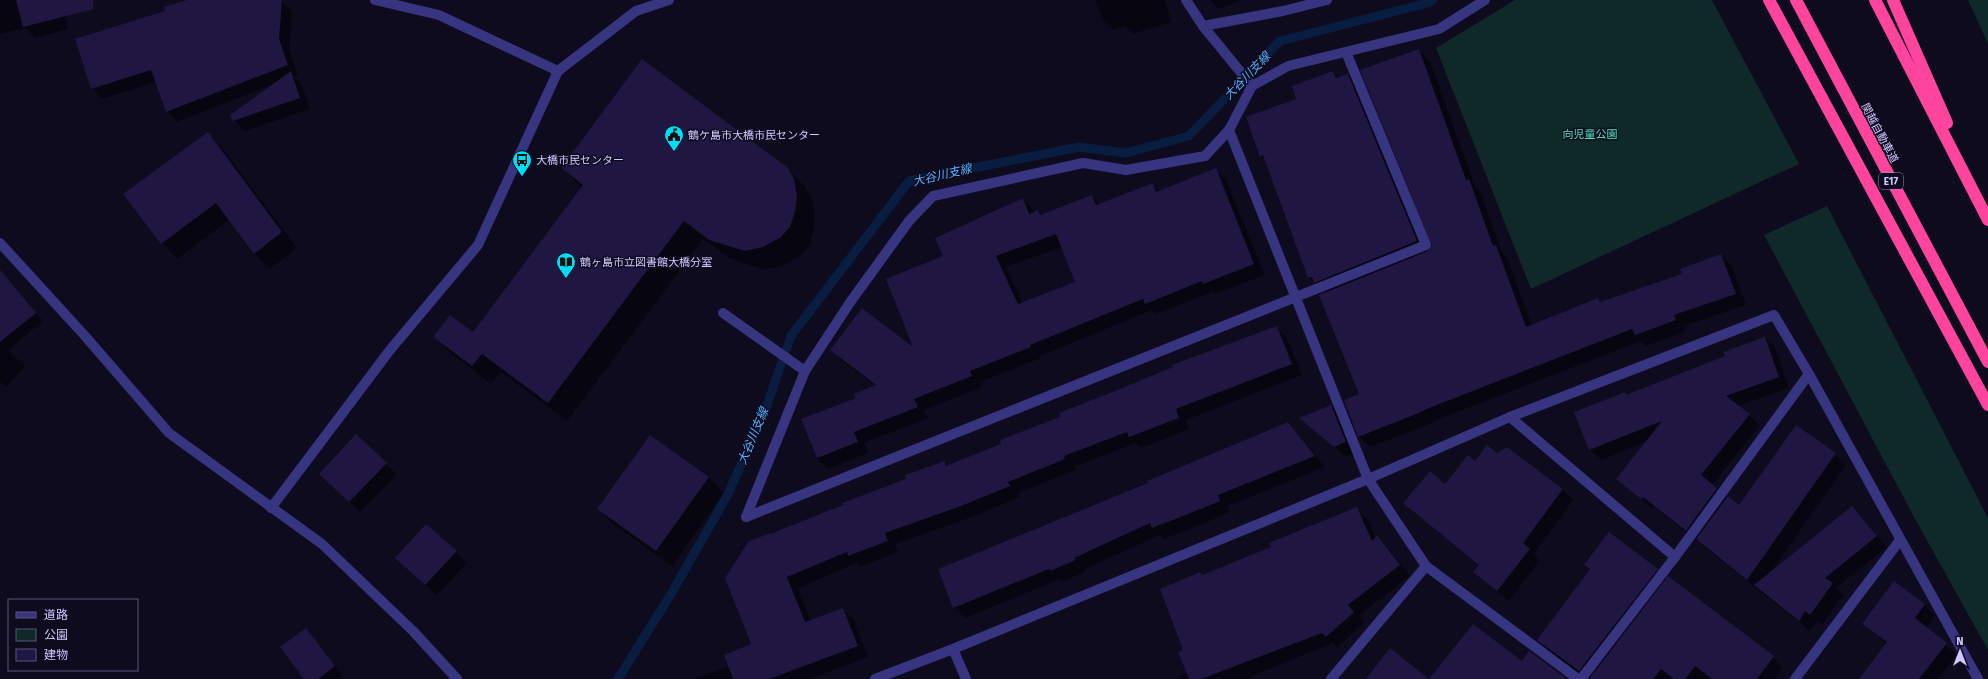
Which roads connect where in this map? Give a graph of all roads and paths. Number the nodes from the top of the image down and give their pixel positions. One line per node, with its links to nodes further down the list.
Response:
1 (375, 0): 12 (street)
2 (668, 0): 12 (street)
3 (1186, 0): 10 (street)
4 (1327, 0): 10 (street)
5 (1485, 0): 11 (street)
6 (1769, 0): 23 (highway)
7 (1796, 0): 20 (highway, 関越自動車道 / E17)
8 (1876, 0): 16 (highway)
9 (1893, 0): 15 (highway)
10 (1203, 26): 13 (street)
11 (1346, 52): 13 (street); 18 (street)
12 (558, 71): 26 (street)
13 (1252, 86): 14 (street)
14 (1229, 130): 18 (street); 21 (street)
15 (1988, 217)
16 (1988, 220)
17 (0, 243): 26 (street)
18 (1296, 297): 21 (street); 25 (street)
19 (723, 313): 21 (street)
20 (1988, 362)
21 (806, 371)
22 (1809, 374): 24 (street); 27 (street); 28 (street)
23 (1988, 405)
24 (1510, 417): 25 (street); 28 (street)
25 (1368, 479): 29 (street); 30 (street)
26 (271, 508): 31 (street)
27 (1900, 540): 36 (street); 37 (street)
28 (1675, 557): 35 (street)
29 (1426, 566): 34 (street); 35 (street)
30 (953, 649): 32 (street); 33 (street)
31 (457, 679)
32 (875, 679)
33 (966, 679)
34 (1331, 679)
35 (1579, 679)
36 (1795, 679)
37 (1978, 679)

